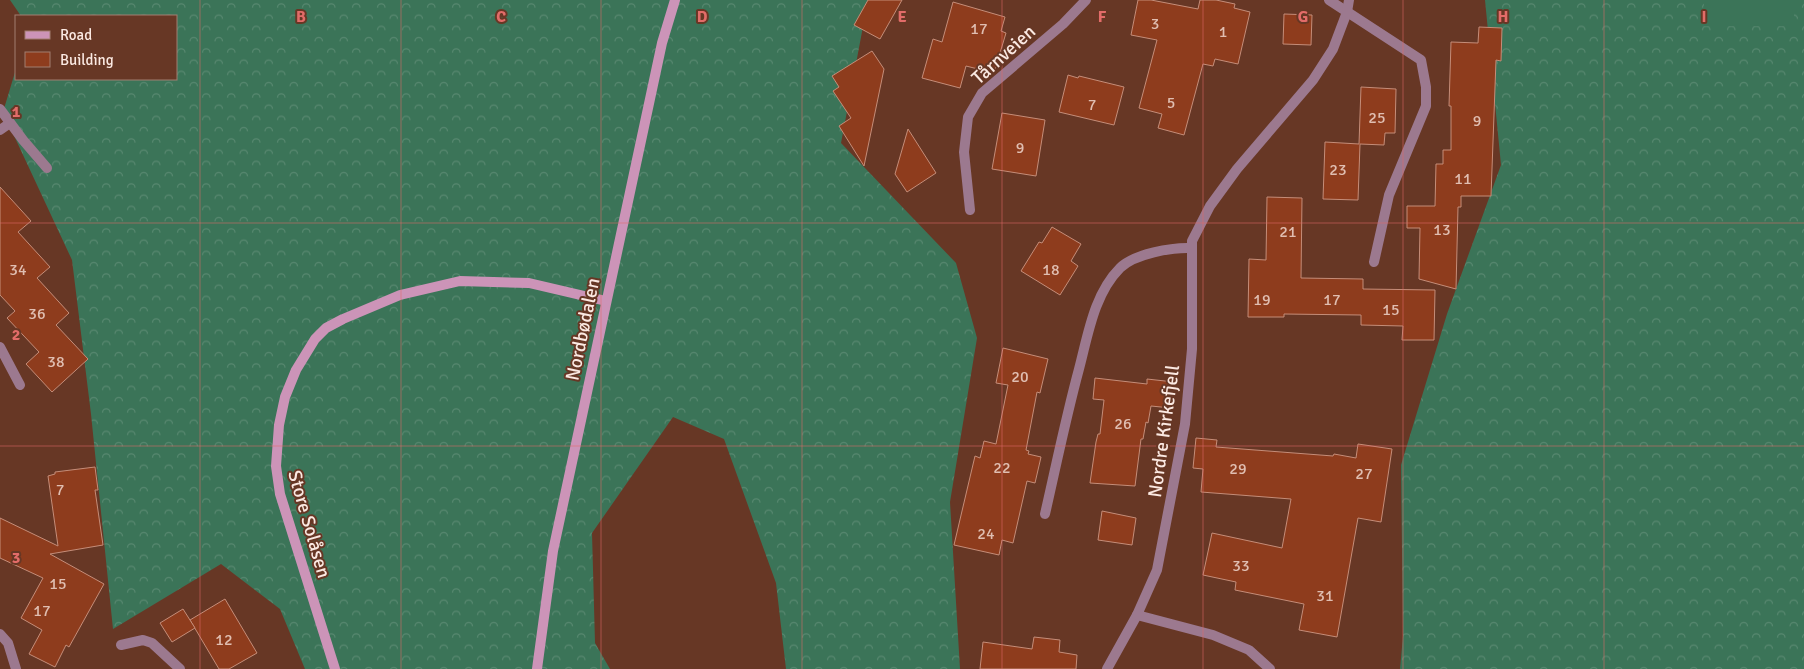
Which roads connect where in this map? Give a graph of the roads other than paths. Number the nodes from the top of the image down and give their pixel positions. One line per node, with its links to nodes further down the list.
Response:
1 (675, 0): 13 (street, Nordbødalen)
2 (1086, 0): 10 (street, Tårnveien)
3 (1329, 0): 5 (street)
4 (1349, 0): 5 (street, Nordre Kirkefjell)
5 (1346, 12): 11 (street, Nordre Kirkefjell); 12 (street)
6 (0, 109): 7 (street)
7 (10, 123): 8 (street); 9 (street)
8 (0, 130)
9 (47, 168)
10 (970, 210)
11 (1192, 248): 16 (street); 17 (street, Nordre Kirkefjell)
12 (1374, 262)
13 (606, 302): 22 (street, Store Solåsen); 23 (street, Nordbødalen)
14 (0, 347): 15 (street)
15 (20, 385)
16 (1045, 514)
17 (1137, 615): 24 (street, Nordre Kirkefjell); 25 (street)
18 (0, 634): 20 (street)
19 (120, 646): 21 (street)
20 (16, 669)
21 (180, 669)
22 (335, 669)
23 (537, 669)
24 (1107, 669)
25 (1270, 669)

